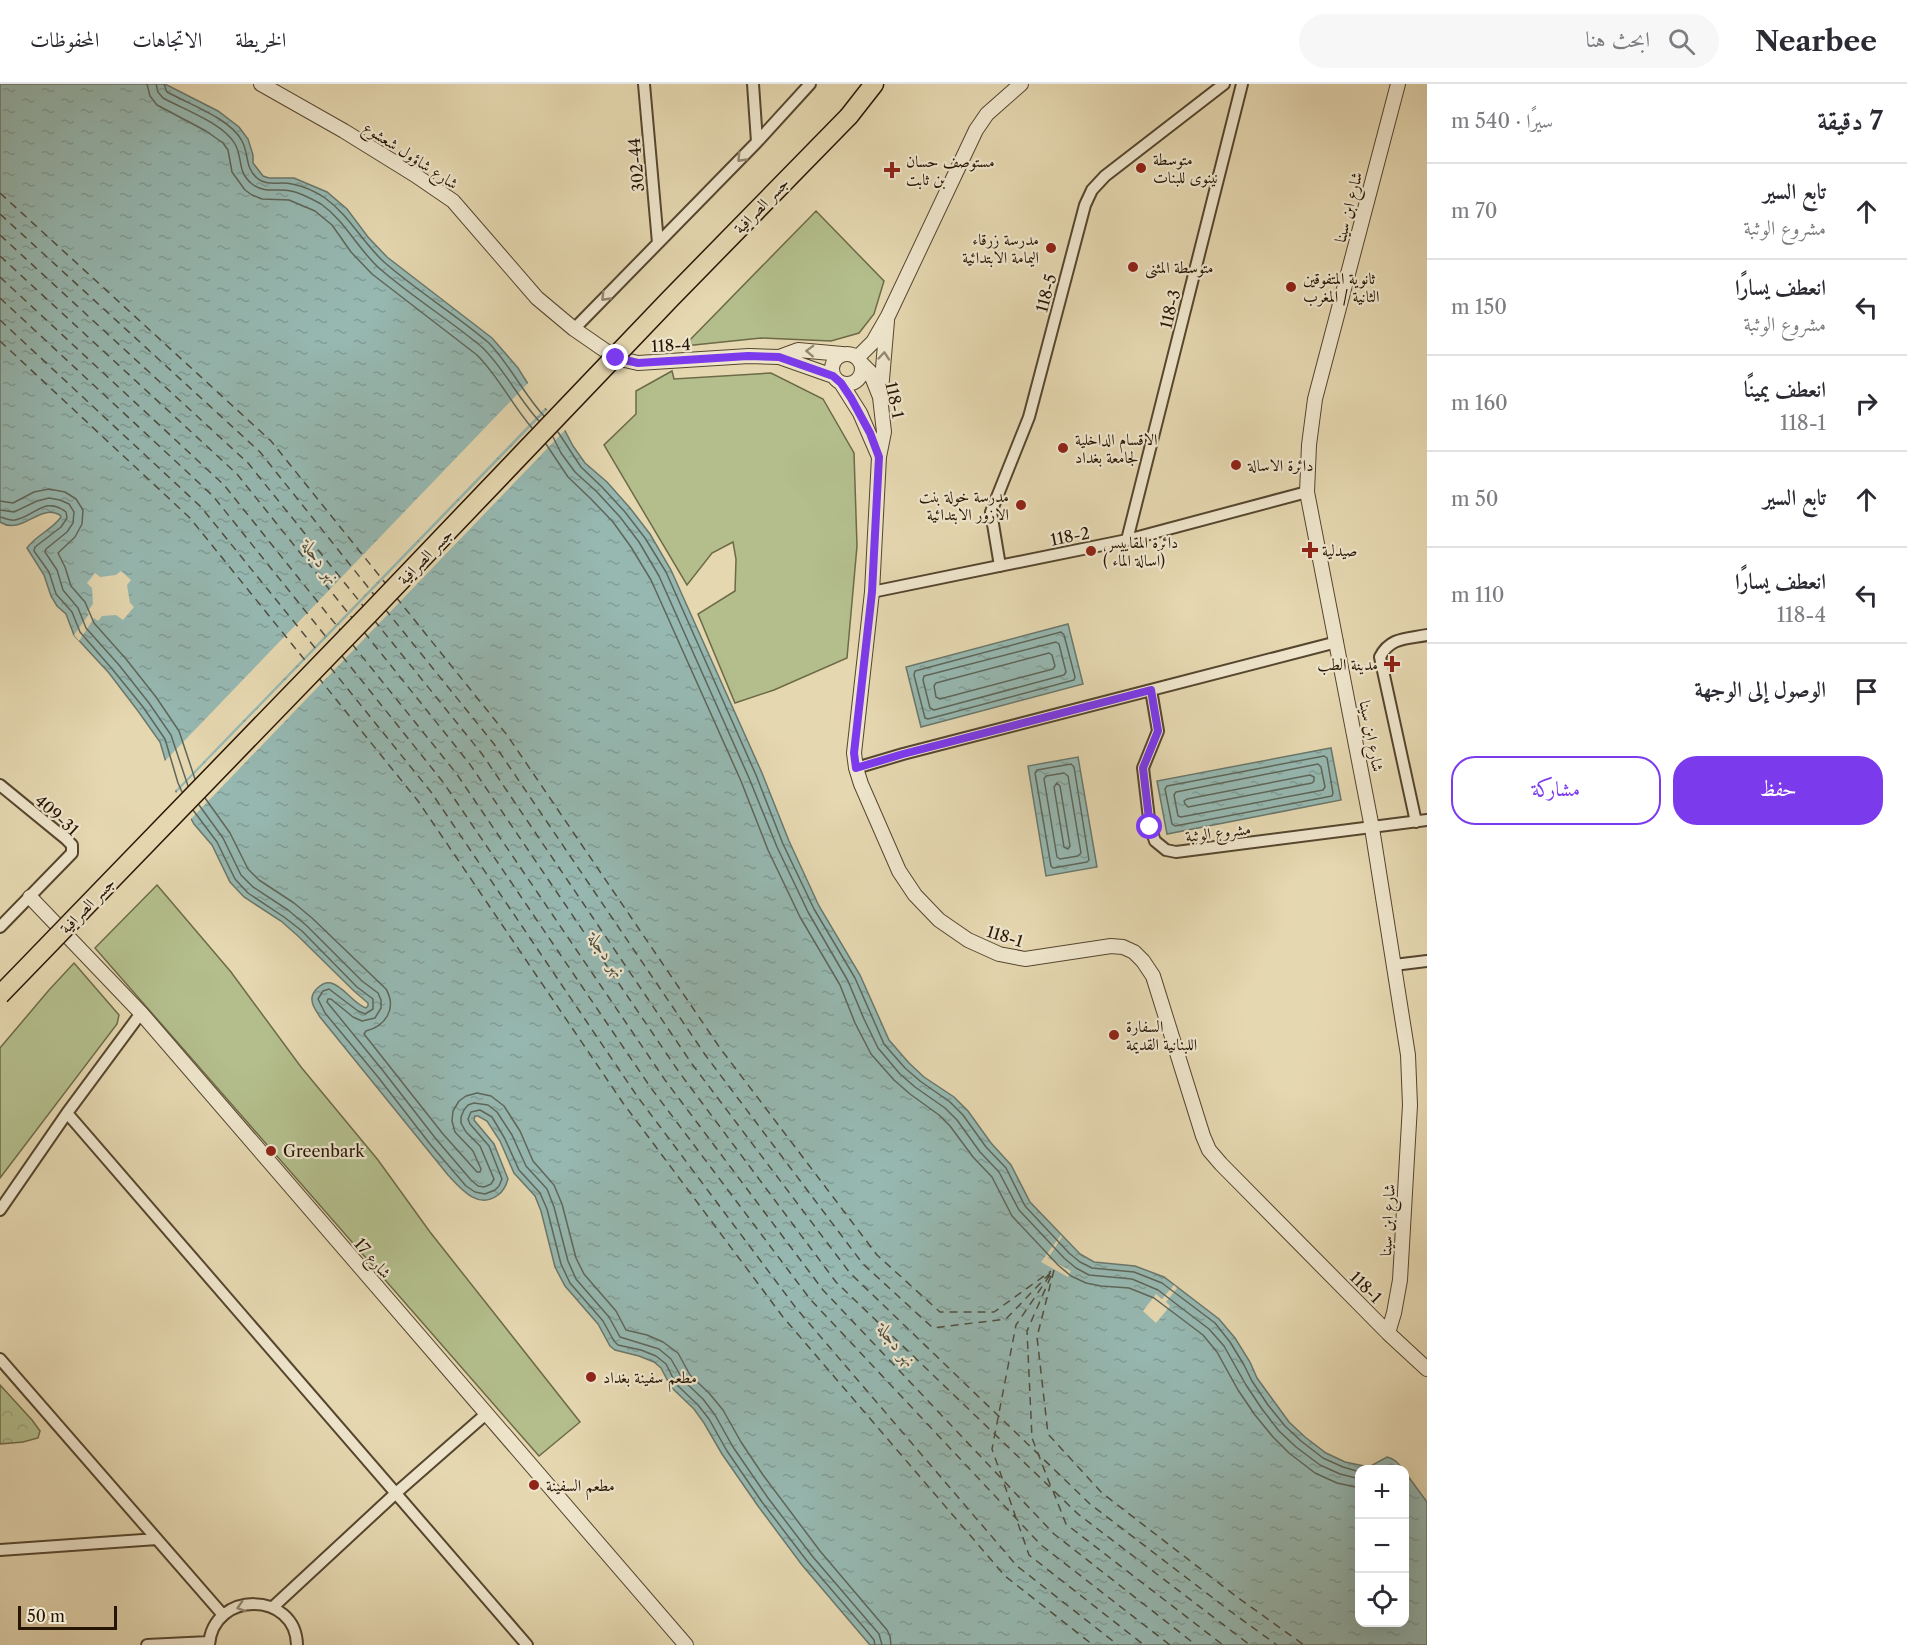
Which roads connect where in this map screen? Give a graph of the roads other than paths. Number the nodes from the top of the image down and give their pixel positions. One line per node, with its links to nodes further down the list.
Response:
1 (261, 84): 15 (street, شارع شاؤول شعشوع)
2 (644, 84): 13 (street, 302-44)
3 (753, 84): 12 (street)
4 (810, 84): 12 (street)
5 (867, 84): 11 (main road)
6 (874, 84): 11 (main road)
7 (1021, 84): 14 (street)
8 (1224, 84): 24 (street, 118-5)
9 (1242, 84): 23 (street, 118-3)
10 (1398, 84): 22 (street, شارع ابن سينا)
11 (849, 116): 37 (main road, جسر الصرافية, bridge)
12 (757, 142): 13 (street, one-way to 13)
13 (658, 243): 15 (street, one-way to 15)
14 (888, 316): 18 (street); 20 (street, one-way to 14)
15 (574, 329): 17 (street, 118-4)
16 (842, 354): 17 (street, 118-4, one-way to 17); 18 (street); 19 (street)
17 (779, 357): 19 (street, 118-4)
18 (859, 360): 19 (street); 20 (street, 118-1)
19 (837, 380): 21 (street)
20 (880, 396): 21 (street, 118-1)
21 (879, 457): 25 (street, 118-1)
22 (1307, 492): 23 (street, 118-2); 27 (street, شارع ابن سينا)
23 (1127, 540): 24 (street, 118-2)
24 (1000, 566): 25 (street, 118-2)
25 (872, 592): 29 (street, 118-1)
26 (1427, 635): 31 (street)
27 (1337, 642): 28 (street); 32 (street, شارع ابن سينا)
28 (1151, 690): 29 (street); 32 (street, مشروع الوثبة)
29 (856, 768): 41 (street, 118-1)
30 (0, 784): 33 (street, 409-31)
31 (1422, 821): 32 (street)
32 (1372, 828): 36 (street, شارع ابن سينا)
33 (30, 897): 34 (street, 409-31); 38 (street, شارع 17)
34 (0, 927)
35 (1427, 961): 36 (street)
36 (1394, 965): 41 (street, شارع ابن سينا)
37 (0, 995)
38 (141, 1013): 39 (street); 44 (street, شارع 17)
39 (67, 1113): 40 (street); 45 (street)
40 (0, 1210)
41 (1388, 1333): 43 (street, 118-1)
42 (0, 1359): 46 (street)
43 (1427, 1369)
44 (486, 1414): 45 (street); 54 (street, شارع 17)
45 (396, 1493): 48 (street); 53 (street)
46 (157, 1539): 47 (street); 49 (street)
47 (0, 1550)
48 (273, 1607): 49 (street, one-way to 49); 52 (street)
49 (223, 1615): 50 (street)
50 (209, 1644): 51 (street)
51 (147, 1645)
52 (297, 1645)
53 (527, 1645)
54 (686, 1645)

